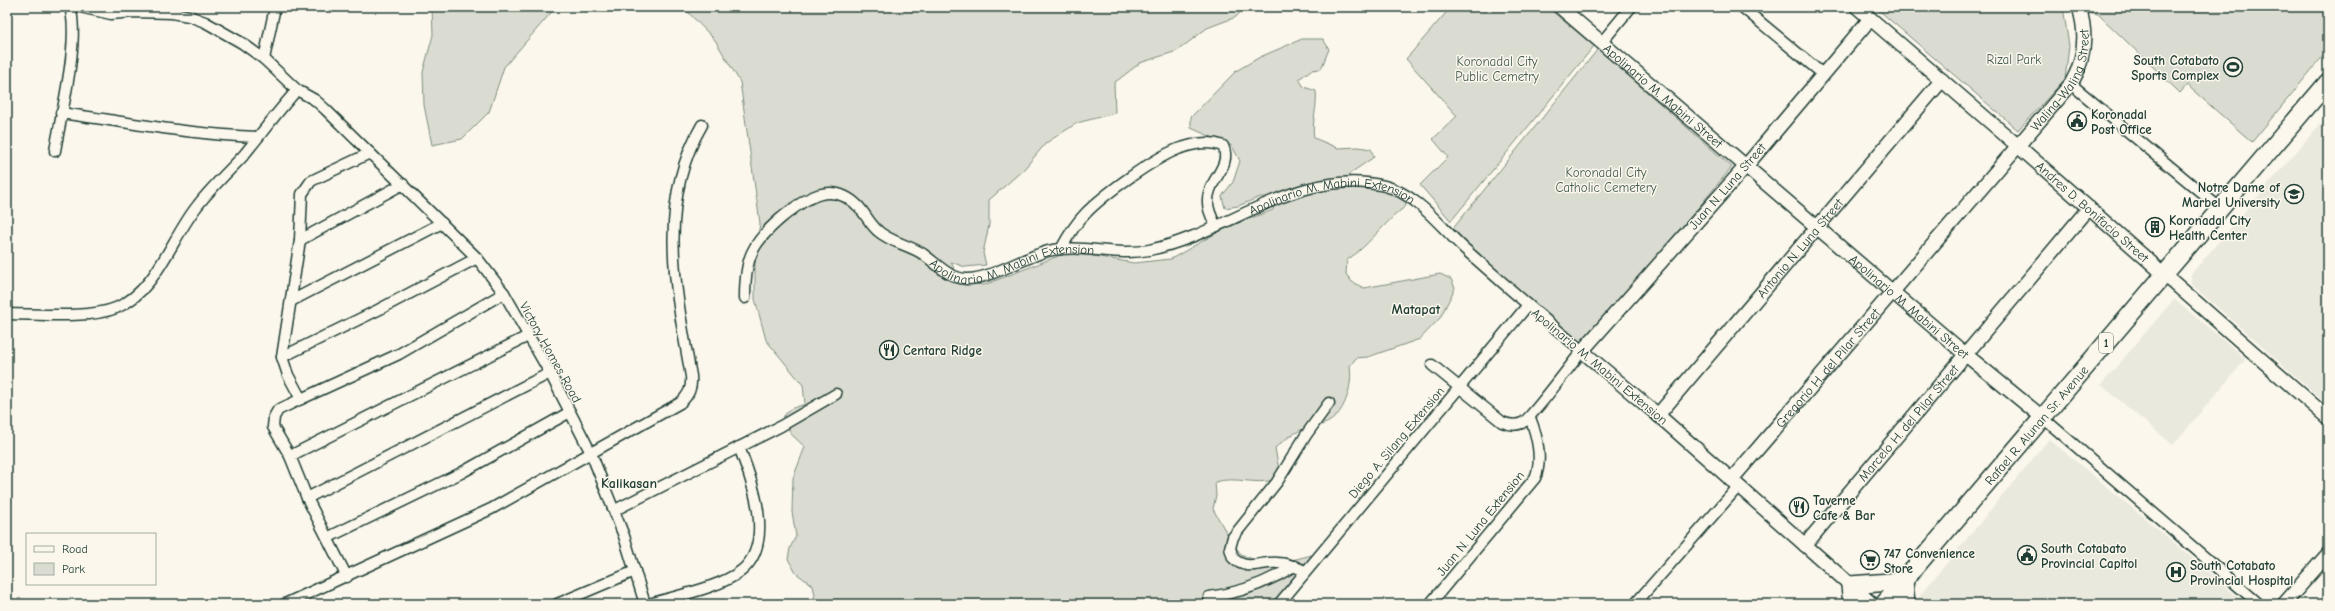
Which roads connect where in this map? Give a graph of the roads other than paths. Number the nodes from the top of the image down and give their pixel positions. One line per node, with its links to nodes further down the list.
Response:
1 (70, 7): 17 (street)
2 (80, 7): 11 (street, Victory Homes Road)
3 (275, 7): 11 (street)
4 (1560, 7): 10 (street, Apolinario M. Mabini Street)
5 (1631, 7): 10 (street)
6 (1742, 7): 12 (street)
7 (1857, 7): 9 (street, Andres D. Bonifacio Street)
8 (2079, 7): 15 (street, Waling-Waling Street)
9 (1870, 19): 12 (street, Juan N. Luna Street); 13 (street, Andres D. Bonifacio Street)
10 (1602, 42): 23 (street, Apolinario M. Mabini Street)
11 (264, 59): 16 (street, Victory Homes Road)
12 (1824, 75): 23 (street, Juan N. Luna Street)
13 (1942, 80): 20 (street, Andres D. Bonifacio Street); 29 (street, Antonio N. Luna Street)
14 (2328, 82): 26 (highway, Rafael R. Alunan Sr. Avenue / 1)
15 (2071, 84): 20 (street, Waling-Waling Street); 26 (street)
16 (297, 90): 19 (street); 22 (street, Victory Homes Road)
17 (61, 113): 19 (street); 21 (street)
18 (702, 125): 56 (street)
19 (258, 137): 39 (street)
20 (2018, 146): 25 (street, Andres D. Bonifacio Street); 34 (street, Gregorio H. del Pilar Street)
21 (55, 151)
22 (370, 153): 24 (street, Victory Homes Road); 30 (street)
23 (1746, 166): 29 (street, Apolinario M. Mabini Street); 41 (street, Juan N. Luna Street)
24 (403, 184): 27 (street, Victory Homes Road); 30 (street)
25 (2088, 208): 33 (street, Andres D. Bonifacio Street); 42 (street, Marcelo H. del Pilar Street)
26 (2221, 209): 33 (highway, Rafael R. Alunan Sr. Avenue / 1)
27 (442, 223): 32 (street, Victory Homes Road); 37 (street)
28 (1216, 226): 31 (street, Apolinario M. Mabini Extension); 31 (street); 38 (street, Apolinario M. Mabini Extension)
29 (1818, 228): 34 (street, Apolinario M. Mabini Street); 51 (street, Antonio N. Luna Street)
30 (300, 240): 37 (street)
31 (1061, 249): 36 (street, Apolinario M. Mabini Extension)
32 (477, 258): 35 (street, Victory Homes Road); 43 (street)
33 (2165, 274): 52 (highway, Rafael R. Alunan Sr. Avenue / 1); 54 (street, Andres D. Bonifacio Street)
34 (1893, 291): 42 (street, Apolinario M. Mabini Street); 58 (street, Gregorio H. del Pilar Street)
35 (504, 293): 40 (street, Victory Homes Road); 48 (street)
36 (745, 298)
37 (291, 301): 43 (street)
38 (1528, 305): 41 (street, Apolinario M. Mabini Extension); 46 (street, Diego A. Silang Extension)
39 (7, 314)
40 (528, 336): 45 (street, Victory Homes Road); 57 (street)
41 (1582, 352): 51 (street, Apolinario M. Mabini Extension); 53 (street)
42 (1965, 354): 52 (street, Apolinario M. Mabini Street); 62 (street, Marcelo H. del Pilar Street)
43 (282, 356): 48 (street)
44 (1432, 365): 46 (street)
45 (550, 373): 50 (street, Victory Homes Road); 59 (street)
46 (1460, 387): 53 (street); 66 (street, Diego A. Silang Extension)
47 (836, 394): 55 (street)
48 (301, 399): 57 (street)
49 (1329, 404): 64 (street)
50 (570, 412): 56 (street, Victory Homes Road); 61 (street)
51 (1658, 415): 58 (street, Apolinario M. Mabini Extension)
52 (2042, 417): 68 (highway, Rafael R. Alunan Sr. Avenue / 1); 82 (street, Apolinario M. Mabini Street)
53 (1530, 418): 76 (street, Juan N. Luna Extension)
54 (2328, 418)
55 (739, 447): 60 (street); 75 (street)
56 (591, 453): 60 (street, Victory Homes Road); 67 (street)
57 (290, 456): 59 (street)
58 (1734, 483): 62 (street, Apolinario M. Mabini Extension); 77 (street)
59 (307, 498): 61 (street)
60 (615, 510): 65 (street, Victory Homes Road)
61 (329, 537): 67 (street)
62 (1805, 545): 69 (street, Apolinario M. Mabini Extension)
63 (2328, 554): 83 (street)
64 (1294, 566): 66 (street); 70 (street)
65 (635, 571): 73 (street); 74 (street, Victory Homes Road)
66 (1305, 571): 71 (street, Diego A. Silang Extension)
67 (347, 577): 72 (street)
68 (1904, 581): 69 (highway); 80 (highway, Rafael R. Alunan Sr. Avenue / 1); 81 (highway)
69 (1850, 586): 78 (highway); 79 (street, Apolinario M. Mabini Extension)
70 (1209, 596)
71 (1281, 600)
72 (285, 604)
73 (557, 604)
74 (645, 604)
75 (649, 604)
76 (1430, 604)
77 (1635, 604)
78 (1852, 604)
79 (1872, 604)
80 (1884, 604)
81 (1906, 604)
82 (2259, 604)
83 (2284, 604)

